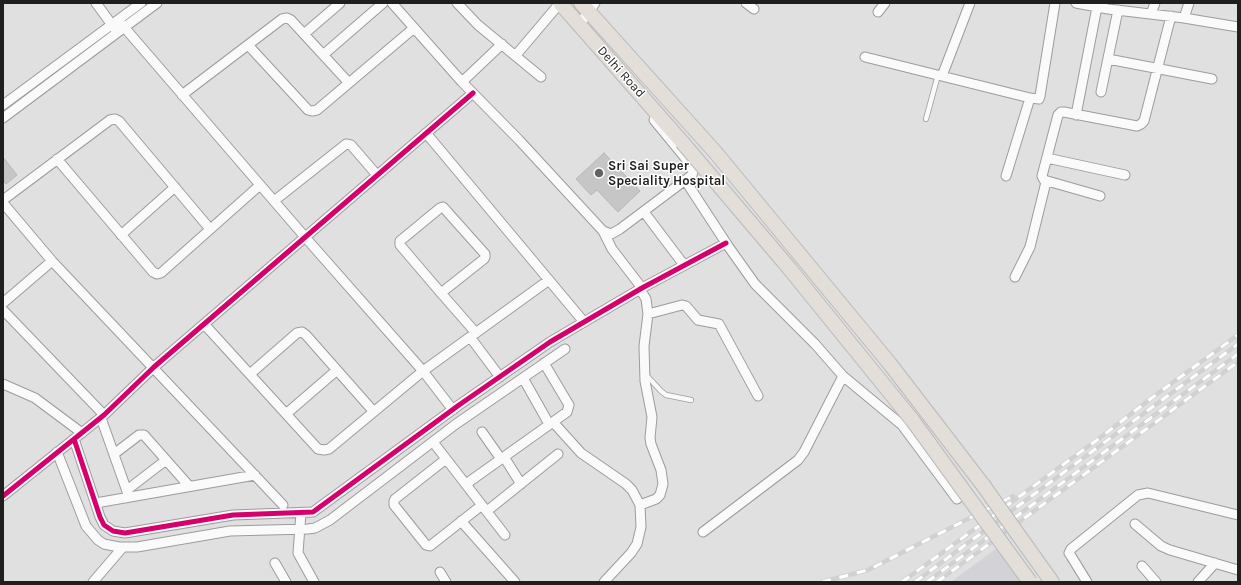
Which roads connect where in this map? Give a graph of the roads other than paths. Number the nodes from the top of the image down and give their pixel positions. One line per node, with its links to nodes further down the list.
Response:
1 (96, 3): 25 (street)
2 (141, 3): 25 (street)
3 (157, 3): 25 (street)
4 (340, 3): 28 (street)
5 (383, 3): 31 (street)
6 (392, 3): 27 (street)
7 (457, 3): 29 (street)
8 (560, 3): 24 (main road, Delhi Road); 32 (street)
9 (746, 3): 18 (street)
10 (885, 3): 20 (street)
11 (970, 3): 36 (street)
12 (1055, 3): 46 (street)
13 (1076, 3): 17 (street)
14 (1155, 3): 21 (street)
15 (1189, 3): 23 (street)
16 (588, 6): 24 (street); 41 (main road)
17 (1097, 7): 19 (street); 48 (street)
18 (754, 9)
19 (1118, 10): 21 (street); 34 (street)
20 (878, 12)
21 (1151, 14): 22 (street)
22 (1171, 16): 23 (street); 35 (street)
23 (1184, 18): 26 (street)
24 (579, 25): 45 (main road, Delhi Road)
25 (118, 26): 44 (street); 47 (street); 49 (street)
26 (1238, 27)
27 (414, 28): 39 (street); 40 (street)
28 (304, 34): 30 (street); 31 (street)
29 (502, 44): 32 (street); 39 (street)
30 (248, 45): 40 (street); 44 (street)
31 (323, 55): 40 (street)
32 (516, 55): 37 (street)
33 (865, 57): 36 (street)
34 (1108, 59): 35 (street); 42 (street)
35 (1158, 69): 38 (street); 48 (street)
36 (940, 76): 46 (street); 50 (lane)
37 (540, 77)
38 (1212, 79)
39 (462, 82): 43 (street)
40 (349, 83)
41 (654, 83): 45 (street); 142 (main road, bridge)
42 (1101, 92)
43 (473, 93): 51 (street); 67 (street)
44 (182, 95): 59 (street)
45 (641, 95): 57 (street); 141 (main road, Delhi Road, bridge)
46 (1030, 98): 56 (street)
47 (3, 105)
48 (1076, 115): 52 (street)
49 (3, 118)
50 (926, 119)
51 (426, 133): 54 (street); 74 (street)
52 (1047, 158): 55 (street); 58 (street)
53 (57, 159): 60 (street); 62 (street); 68 (street)
54 (377, 175): 63 (street); 69 (street)
55 (1125, 175)
56 (1006, 176)
57 (685, 180): 65 (street); 70 (street)
58 (1046, 182): 61 (street); 73 (street)
59 (260, 185): 63 (street); 66 (street)
60 (175, 187): 66 (street); 68 (street)
61 (1100, 196)
62 (3, 200)
63 (274, 201): 69 (street)
64 (3, 203): 71 (street)
65 (644, 212): 67 (street); 72 (street)
66 (210, 229): 68 (street)
67 (603, 231): 75 (street)
68 (121, 235)
69 (305, 237): 81 (street); 87 (street)
70 (726, 243): 72 (street); 90 (street)
71 (52, 261): 77 (street); 85 (street)
72 (684, 266): 75 (street)
73 (1015, 277)
74 (549, 280): 80 (street); 82 (street)
75 (643, 292): 79 (street); 80 (street)
76 (441, 293): 76 (street); 82 (street)
77 (3, 303)
78 (3, 310): 99 (street)
79 (648, 314): 89 (street); 94 (street)
80 (584, 322): 91 (street)
81 (204, 324): 85 (street); 88 (street)
82 (473, 335): 87 (street); 91 (street)
83 (565, 349): 84 (street)
84 (544, 363): 92 (street); 100 (street)
85 (154, 367): 99 (street); 111 (street)
86 (337, 370): 88 (street); 97 (street); 98 (street)
87 (423, 371): 96 (street); 97 (street)
88 (250, 374): 98 (street)
89 (645, 374): 95 (lane); 120 (street)
90 (843, 376): 117 (street); 127 (street)
91 (500, 377): 96 (street)
92 (523, 378): 96 (street); 100 (street)
93 (3, 384): 102 (street)
94 (758, 396)
95 (691, 400)
96 (461, 410): 104 (street); 122 (street)
97 (374, 412): 98 (street)
98 (286, 414)
99 (102, 416): 102 (street); 106 (street)
100 (551, 423): 108 (street); 120 (street)
101 (482, 432): 108 (street)
102 (82, 433): 103 (street)
103 (73, 440): 105 (street); 118 (street)
104 (433, 442): 109 (street); 126 (street)
105 (60, 449): 116 (street); 129 (street)
106 (114, 454): 110 (street); 115 (street)
107 (558, 454): 113 (street)
108 (503, 458): 112 (street); 113 (street)
109 (446, 459): 112 (street); 124 (street)
110 (166, 460): 114 (street); 115 (street)
111 (255, 475): 114 (street); 119 (street)
112 (466, 484): 121 (street)
113 (521, 484): 121 (street)
114 (189, 486): 115 (street)
115 (128, 494): 118 (street)
116 (3, 496)
117 (956, 499)
118 (96, 503): 122 (street)
119 (283, 504)
120 (640, 505): 140 (street)
121 (484, 508): 124 (street); 128 (street)
122 (301, 515): 126 (street)
123 (1238, 515): 143 (street)
124 (461, 521): 139 (street)
125 (1135, 524): 131 (street)
126 (300, 528): 129 (street); 137 (street)
127 (703, 532)
128 (505, 535)
129 (124, 547): 135 (street)
130 (275, 563): 136 (street)
131 (1215, 563): 133 (street); 145 (street)
132 (1142, 566): 144 (street)
133 (1238, 570)
134 (440, 572): 138 (street)
135 (93, 582)
136 (286, 582)
137 (314, 582)
138 (446, 582)
139 (515, 582)
140 (604, 582)
141 (1030, 582)
142 (1052, 582)
143 (1087, 582)
144 (1156, 582)
145 (1198, 582)

